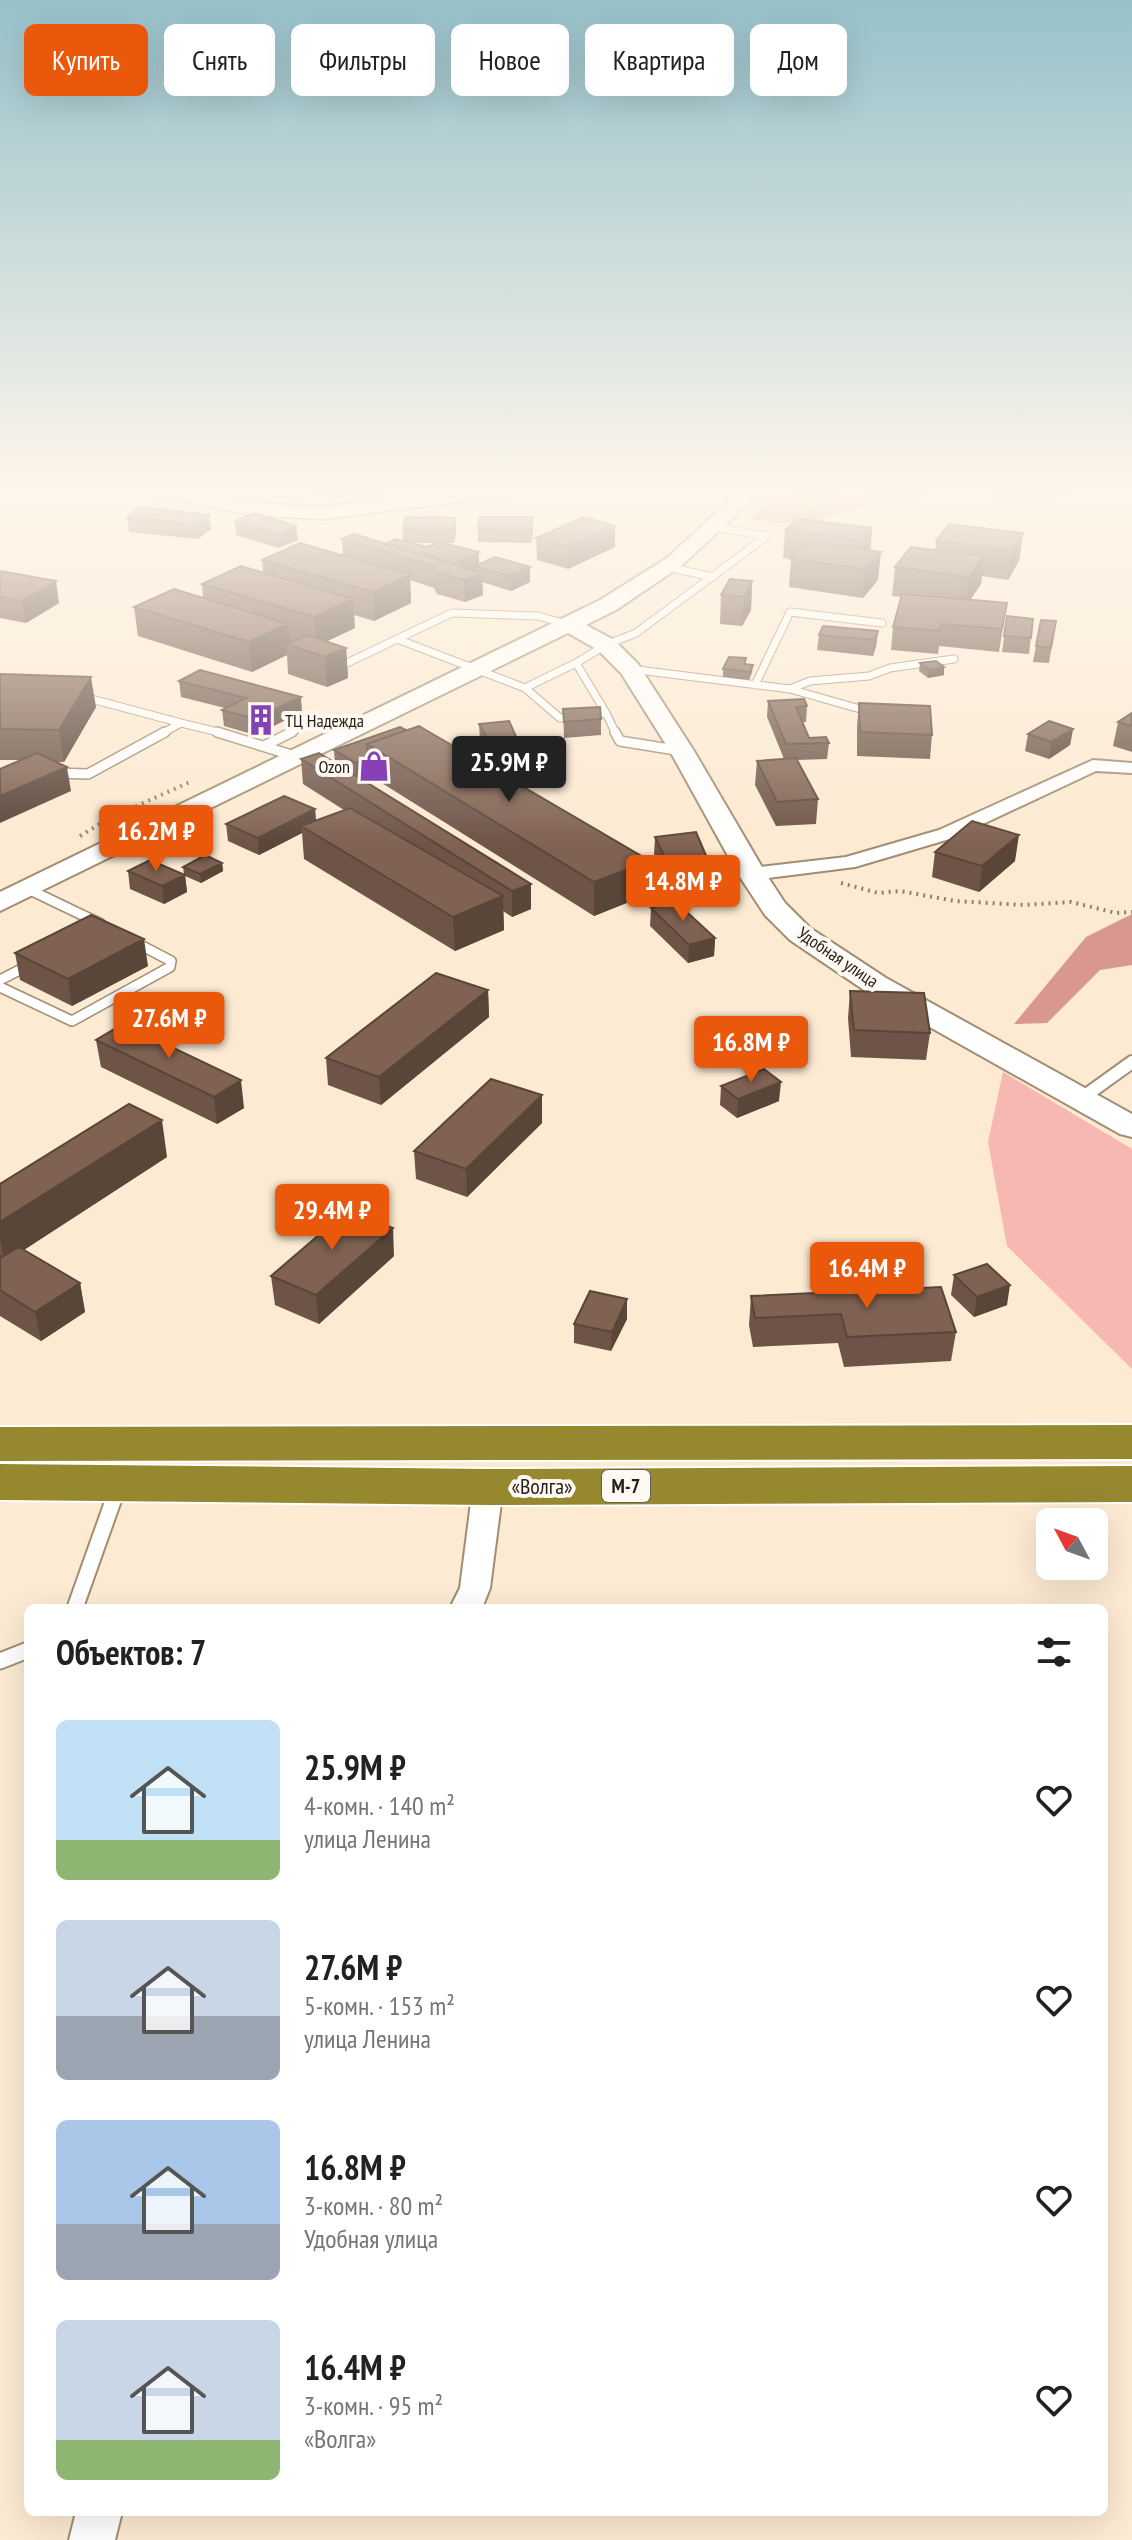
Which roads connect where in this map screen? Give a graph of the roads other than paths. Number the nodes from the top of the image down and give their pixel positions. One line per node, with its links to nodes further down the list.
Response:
1 (598, 609): 4 (main road)
2 (670, 609): 6 (lane)
3 (882, 623): 12 (lane)
4 (570, 625): 5 (lane); 6 (main road, Удобная улица); 10 (main road)
5 (397, 639): 9 (lane); 10 (lane)
6 (606, 645): 8 (lane); 11 (main road, Удобная улица)
7 (954, 659): 14 (lane)
8 (576, 663): 13 (lane); 16 (lane)
9 (343, 665)
10 (480, 669): 13 (lane); 19 (main road)
11 (630, 669): 12 (lane); 21 (main road, Удобная улица)
12 (755, 685): 14 (lane)
13 (525, 688): 16 (lane)
14 (790, 689): 17 (lane)
15 (66, 693): 18 (lane)
16 (606, 713): 21 (lane)
17 (878, 714)
18 (181, 723): 20 (lane); 24 (lane)
19 (351, 731): 20 (lane); 22 (main road)
20 (264, 746): 22 (lane)
21 (682, 751): 25 (main road, Удобная улица)
22 (298, 757): 26 (main road)
23 (1132, 768): 25 (street)
24 (44, 773)
25 (752, 874): 34 (main road, Удобная улица)
26 (28, 889): 27 (main road); 28 (lane)
27 (0, 903)
28 (104, 926): 29 (lane); 32 (lane)
29 (91, 933)
30 (39, 960): 31 (lane)
31 (0, 980)
32 (0, 987)
33 (1132, 1062): 34 (lane)
34 (1082, 1098): 35 (main road, Удобная улица)
35 (1132, 1127)
36 (1132, 1442): 37 (highway, «Волга» / М-7)
37 (0, 1444)
38 (0, 1482): 39 (highway, «Волга» / М-7)
39 (120, 1482): 41 (highway, «Волга» / М-7); 42 (lane)
40 (1132, 1484): 41 (highway, «Волга» / М-7)
41 (488, 1487): 43 (street)
42 (76, 1604)
43 (468, 1604)
44 (24, 1652): 45 (lane)
45 (0, 1661)
46 (98, 2516): 47 (street)
47 (92, 2540)

